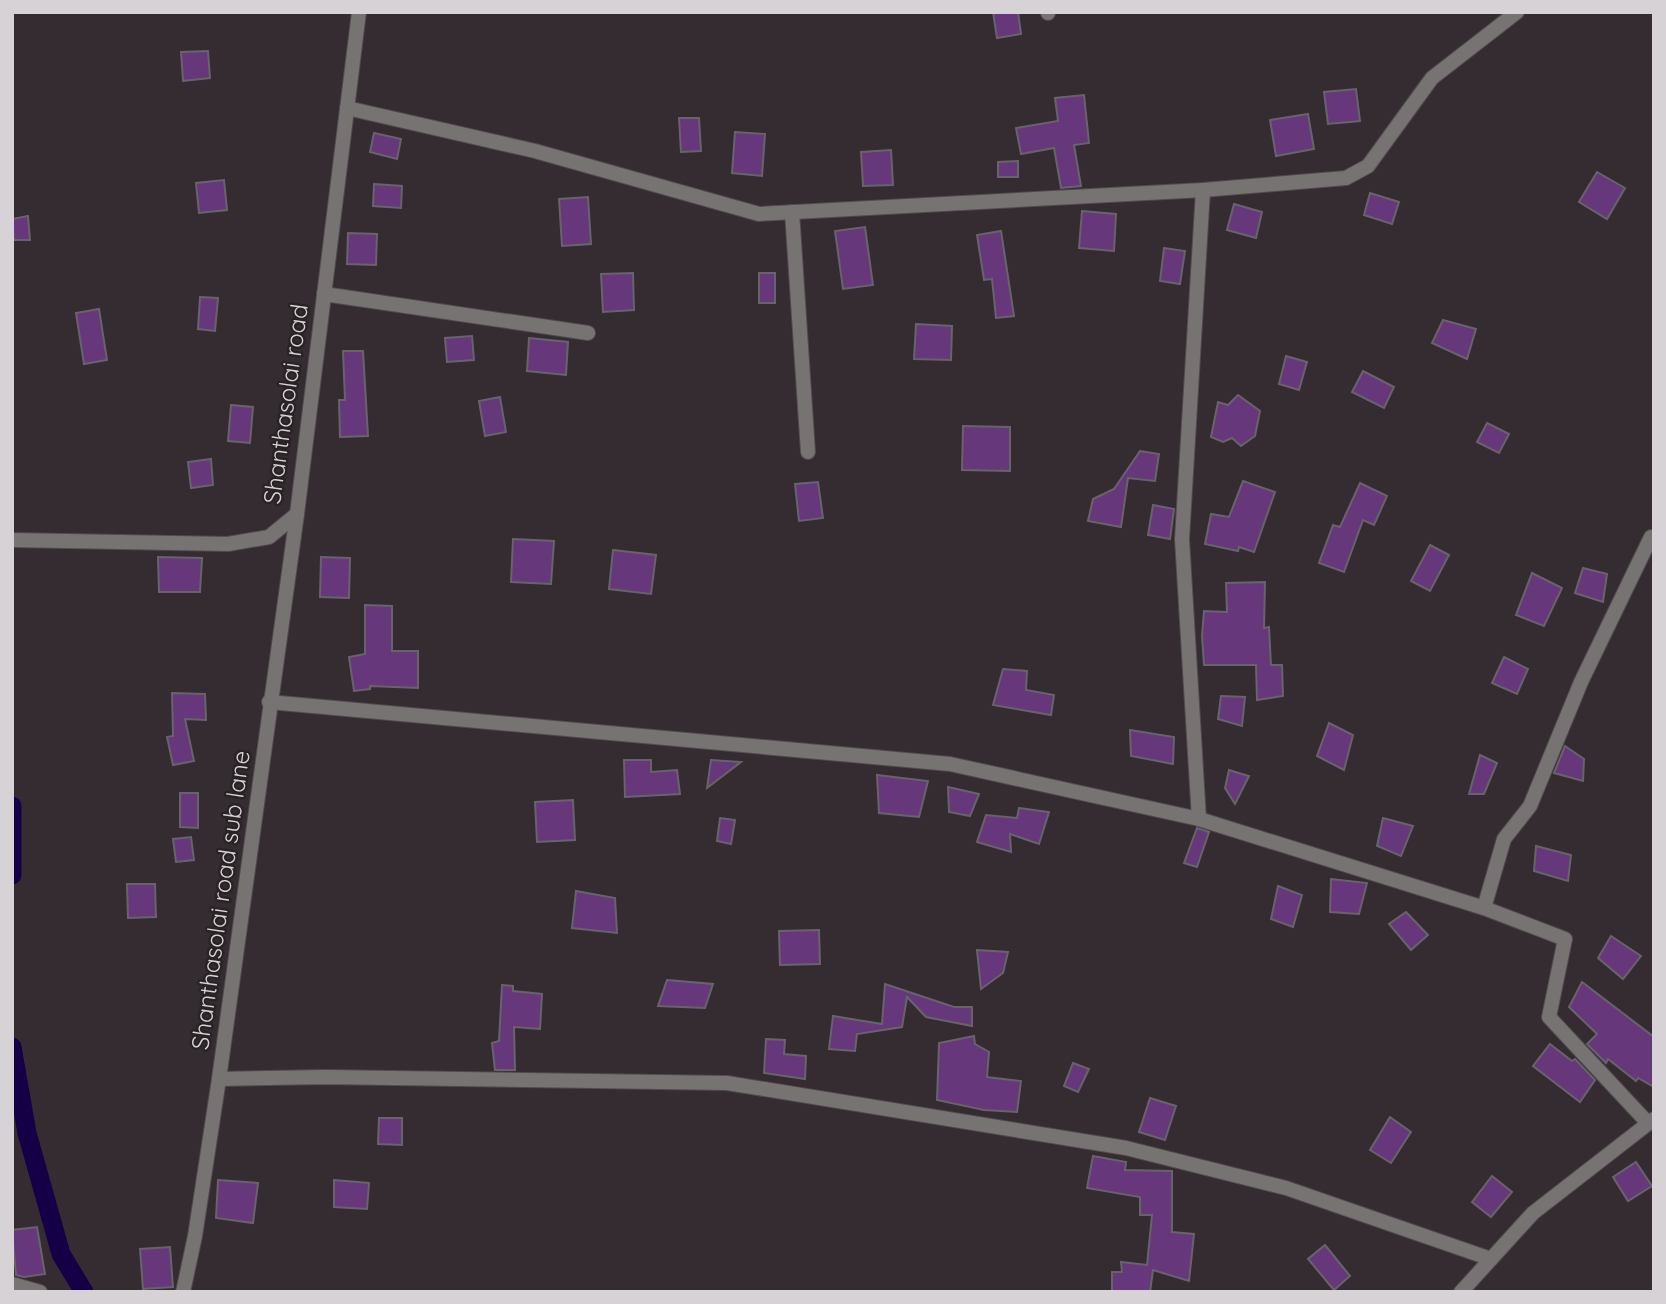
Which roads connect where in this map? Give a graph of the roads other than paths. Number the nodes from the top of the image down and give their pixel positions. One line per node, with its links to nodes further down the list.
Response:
1 (359, 12): 3 (street, Shanthasolai road)
2 (1517, 12): 4 (street)
3 (346, 108): 5 (street); 6 (street, Shanthasolai road)
4 (1203, 190): 5 (street); 13 (street)
5 (792, 212): 8 (street)
6 (324, 294): 7 (street); 9 (street, Shanthasolai road)
7 (588, 333)
8 (808, 452)
9 (297, 513): 11 (street, Shanthasolai road); 12 (street, Shanthasolai road sub lane)
10 (1651, 537): 14 (street)
11 (12, 540)
12 (269, 702): 13 (street); 15 (street, Shanthasolai road sub lane)
13 (1199, 819): 14 (street)
14 (1484, 908): 16 (street)
15 (219, 1079): 17 (street); 20 (street, Shanthasolai road sub lane)
16 (1650, 1120): 17 (street)
17 (1491, 1259): 21 (street)
18 (12, 1284): 19 (street)
19 (40, 1292)
20 (183, 1292)
21 (1462, 1292)

